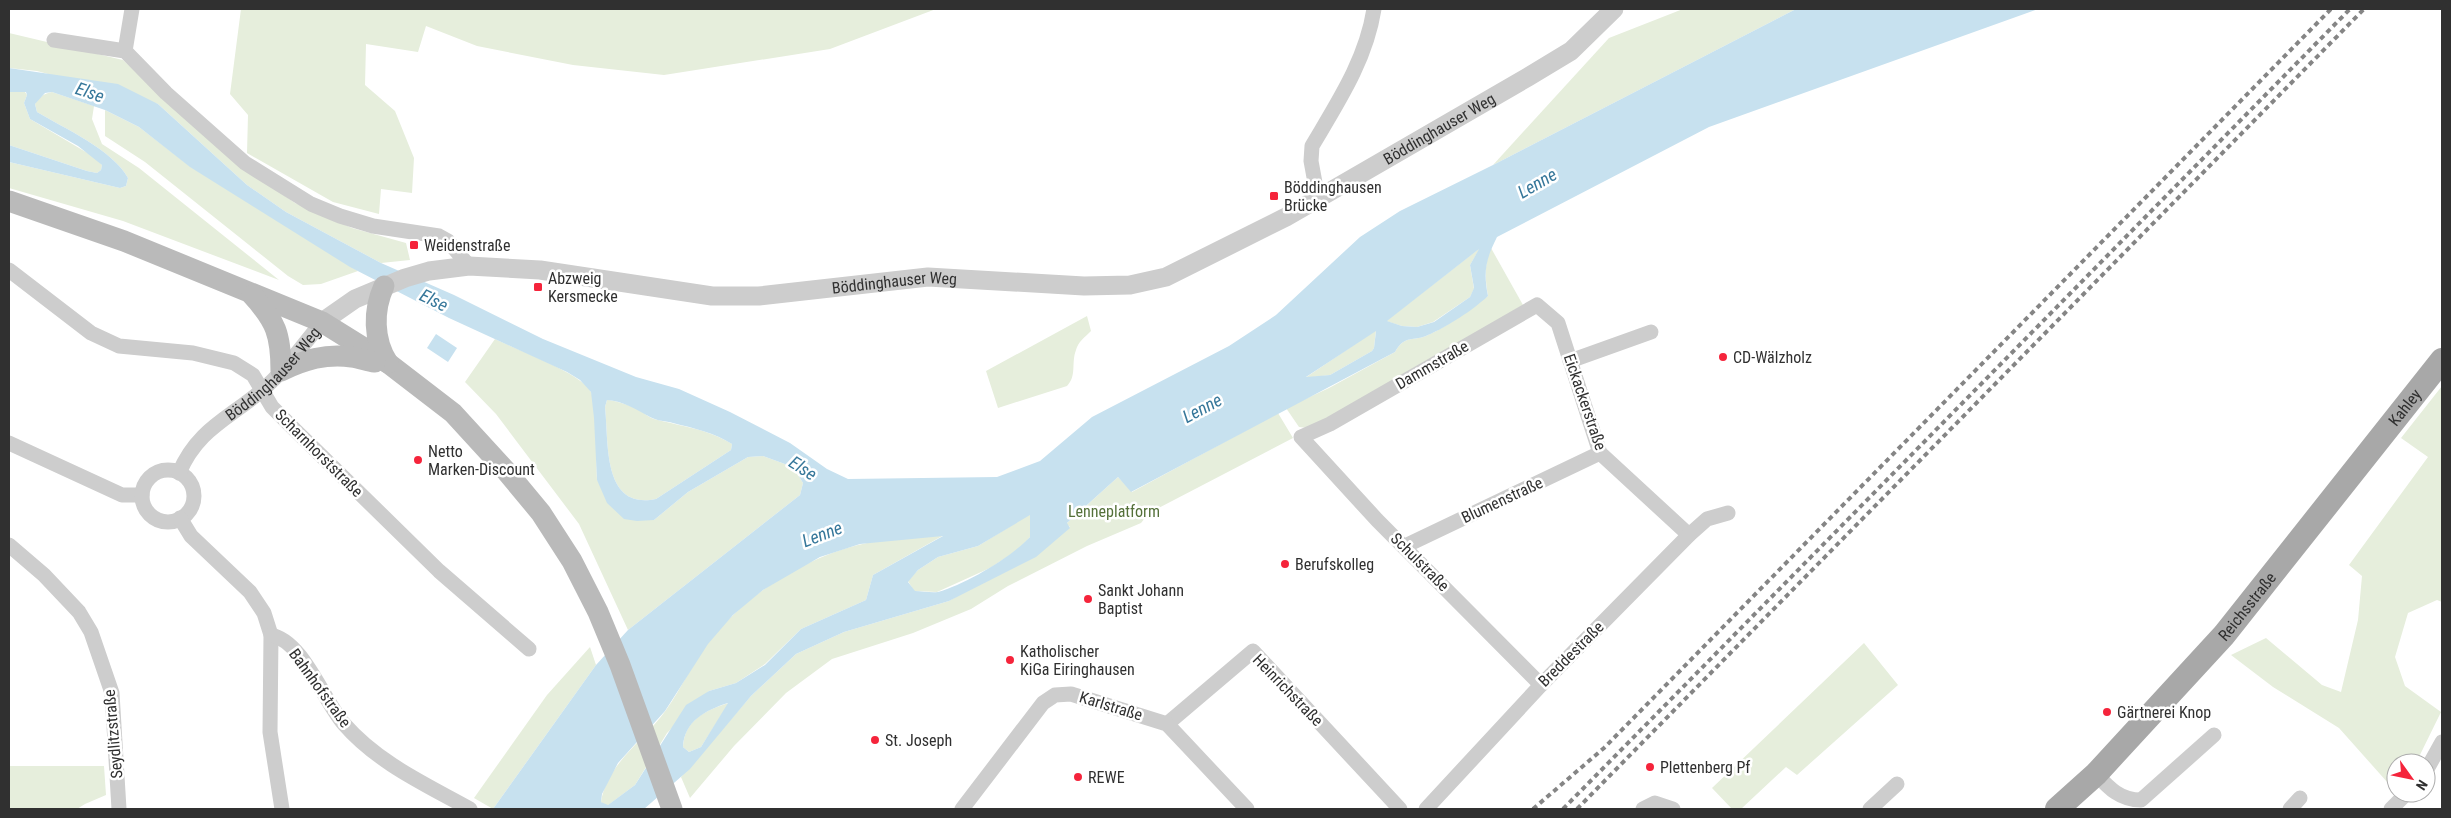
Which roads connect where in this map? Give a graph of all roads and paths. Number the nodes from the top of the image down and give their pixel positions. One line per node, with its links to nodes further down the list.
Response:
1 (132, 9): 5 (street)
2 (1374, 9): 6 (street)
3 (1614, 9): 6 (street, Böddinghauser Weg)
4 (54, 40): 5 (street)
5 (125, 51): 8 (street)
6 (1318, 199): 8 (street, Böddinghauser Weg)
7 (9, 201): 11 (main road)
8 (469, 266): 10 (street, Böddinghauser Weg)
9 (9, 270): 19 (street, Scharnhorststraße)
10 (374, 290): 12 (street, Böddinghauser Weg); 17 (main road)
11 (249, 292): 12 (main road); 18 (main road)
12 (322, 322): 17 (main road); 18 (street, Böddinghauser Weg)
13 (1558, 323): 16 (street, Eickackerstraße); 21 (street, Dammstraße)
14 (1651, 332): 16 (street)
15 (2442, 360): 20 (main road, Kahley)
16 (1570, 361): 23 (street, Eickackerstraße)
17 (388, 363): 18 (main road); 43 (main road)
18 (282, 370): 19 (street, Böddinghauser Weg)
19 (262, 390): 24 (street, Böddinghauser Weg); 32 (street, Scharnhorststraße)
20 (2387, 430): 38 (main road, Reichsstraße)
21 (1301, 437): 30 (street, Schulstraße)
22 (9, 443): 25 (street)
23 (1600, 453): 28 (street, Eickackerstraße); 30 (street, Blumenstraße)
24 (179, 472): 25 (street); 27 (street)
25 (142, 495): 27 (street)
26 (1728, 513): 28 (street, Breddestraße)
27 (180, 518): 31 (street)
28 (1689, 535): 33 (street, Breddestraße)
29 (9, 545): 41 (street, Seydlitzstraße)
30 (1405, 546): 33 (street, Schulstraße)
31 (271, 635): 40 (street, Bahnhofstraße); 42 (street)
32 (529, 649)
33 (1541, 684): 47 (street, Breddestraße)
34 (1167, 724): 44 (street, Karlstraße); 45 (street, Karlstraße); 46 (street, Heinrichstraße)
35 (2214, 735): 38 (street)
36 (2442, 742): 37 (street)
37 (2436, 753)
38 (2096, 774): 51 (main road, Reichsstraße)
39 (1897, 784): 50 (street)
40 (468, 808)
41 (119, 809)
42 (282, 809)
43 (672, 809)
44 (962, 809)
45 (1247, 809)
46 (1400, 809)
47 (1426, 809)
48 (1643, 809): 49 (street)
49 (1673, 809)
50 (1870, 809)
51 (2057, 809)

